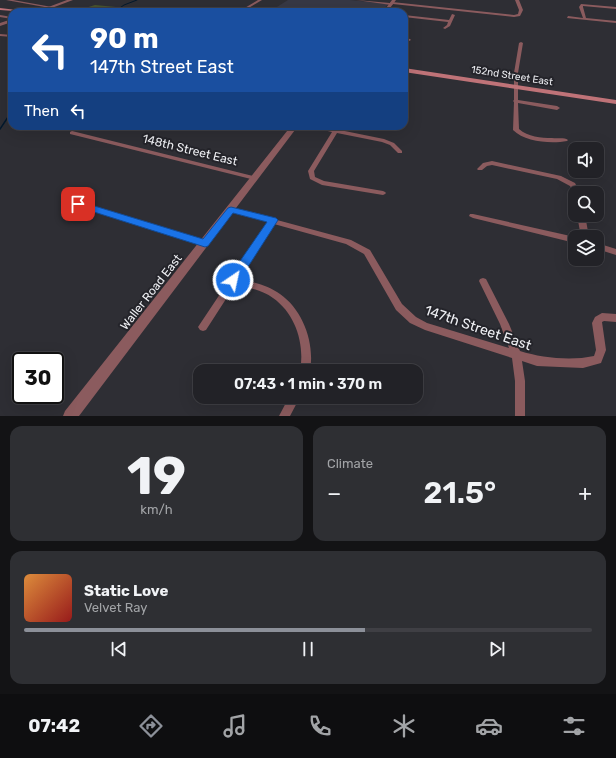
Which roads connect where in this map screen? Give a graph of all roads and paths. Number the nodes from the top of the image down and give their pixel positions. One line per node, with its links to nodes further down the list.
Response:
1 (8, 0): 7 (street)
2 (71, 0): 7 (street)
3 (260, 0): 8 (street)
4 (358, 0): 6 (street)
5 (517, 0): 6 (street)
6 (393, 2)
7 (50, 7)
8 (247, 8)
9 (616, 8): 15 (street)
10 (411, 11): 11 (street)
11 (408, 14)
12 (453, 15): 16 (street)
13 (408, 16): 16 (street)
14 (568, 17): 15 (street)
15 (585, 19): 17 (street)
16 (450, 21): 18 (street)
17 (616, 22)
18 (445, 28)
19 (521, 43): 21 (street)
20 (408, 71): 21 (main road, 152nd Street East)
21 (516, 87): 22 (street); 23 (main road, 152nd Street East)
22 (515, 101): 24 (street); 29 (street)
23 (616, 102)
24 (557, 108)
25 (292, 130): 32 (street, Waller Road East)
26 (330, 130): 27 (street)
27 (335, 131): 30 (street); 34 (street)
28 (72, 133): 32 (street, 148th Street East)
29 (565, 140)
30 (400, 152)
31 (480, 169): 33 (street)
32 (255, 178): 36 (street, Waller Road East)
33 (574, 186)
34 (383, 193)
35 (65, 200): 40 (street)
36 (231, 210): 38 (street, 147th Street East); 40 (street, Waller Road East)
37 (473, 216): 39 (street)
38 (273, 220): 43 (street); 47 (street, 147th Street East)
39 (568, 238)
40 (205, 243): 50 (street, Waller Road East)
41 (604, 248): 42 (street)
42 (616, 252)
43 (233, 280): 46 (street); 48 (street)
44 (483, 281): 47 (street)
45 (616, 318): 47 (street, 147th Street East)
46 (203, 327)
47 (516, 356): 52 (street)
48 (306, 364)
49 (291, 404): 51 (street)
50 (74, 415)
51 (284, 416)
52 (520, 416)

